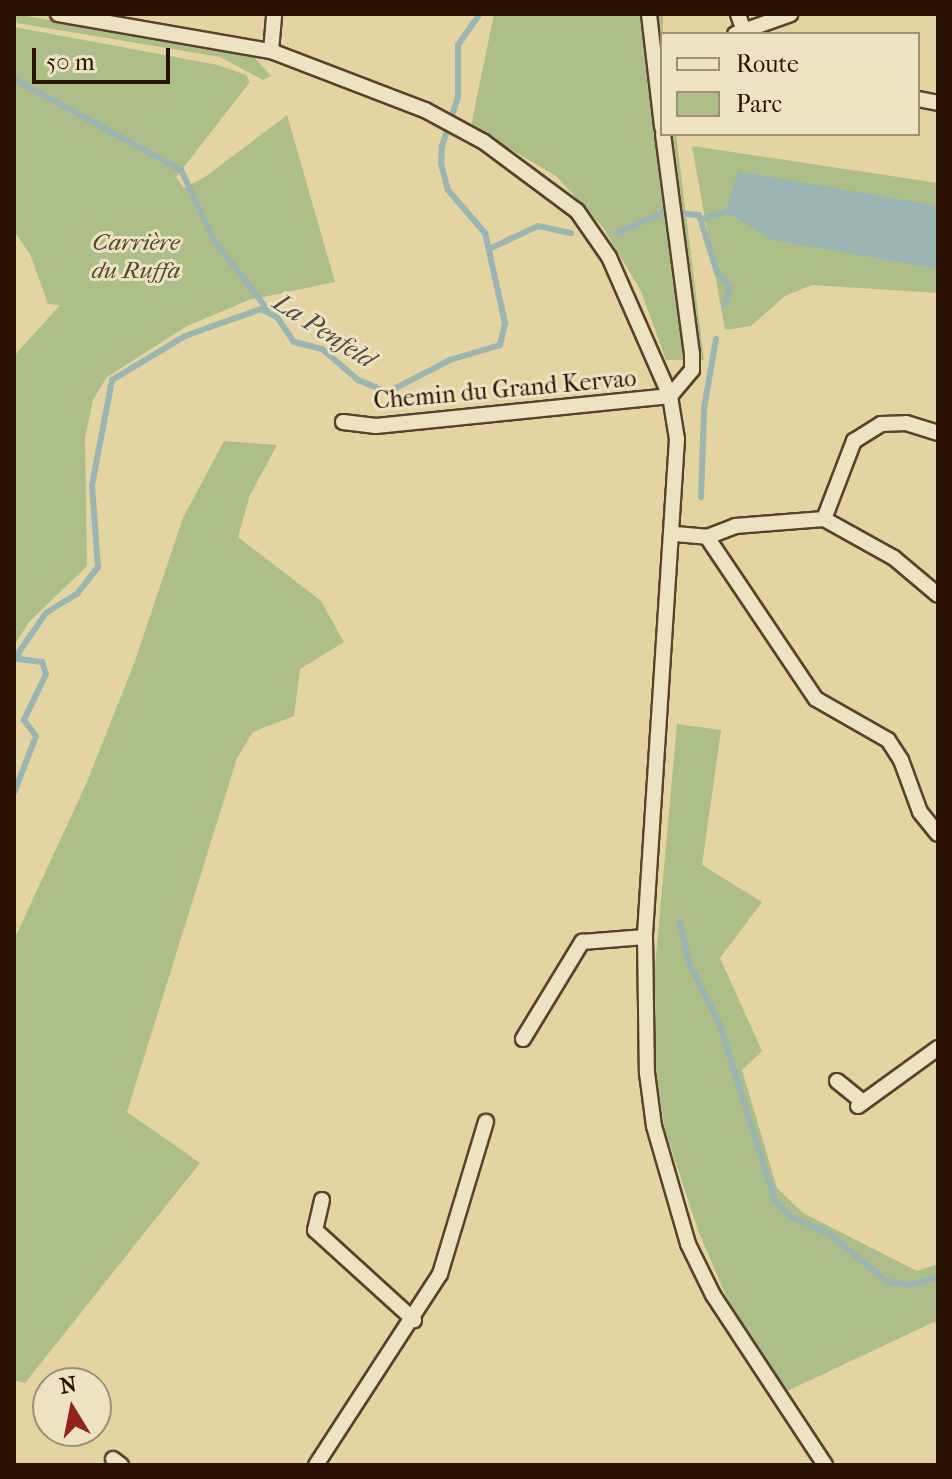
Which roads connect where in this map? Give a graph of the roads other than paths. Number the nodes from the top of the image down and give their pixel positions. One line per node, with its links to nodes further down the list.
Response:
1 (58, 14): 6 (street)
2 (274, 14): 6 (street)
3 (649, 14): 7 (street)
4 (791, 14): 5 (street)
5 (744, 32)
6 (271, 51): 10 (street)
7 (658, 61): 8 (street)
8 (660, 94)
9 (663, 136): 10 (street)
10 (670, 396): 11 (street, Chemin du Grand Kervao); 14 (street)
11 (343, 422)
12 (938, 433): 13 (street)
13 (824, 519): 15 (street); 16 (street)
14 (675, 534): 15 (street); 18 (street)
15 (707, 537): 17 (street)
16 (938, 595)
17 (938, 834)
18 (645, 937): 19 (street); 26 (street)
19 (523, 1039)
20 (938, 1048): 21 (street)
21 (837, 1081)
22 (486, 1122): 24 (street)
23 (322, 1200): 24 (street)
24 (414, 1320): 25 (street)
25 (316, 1465)
26 (825, 1465)

